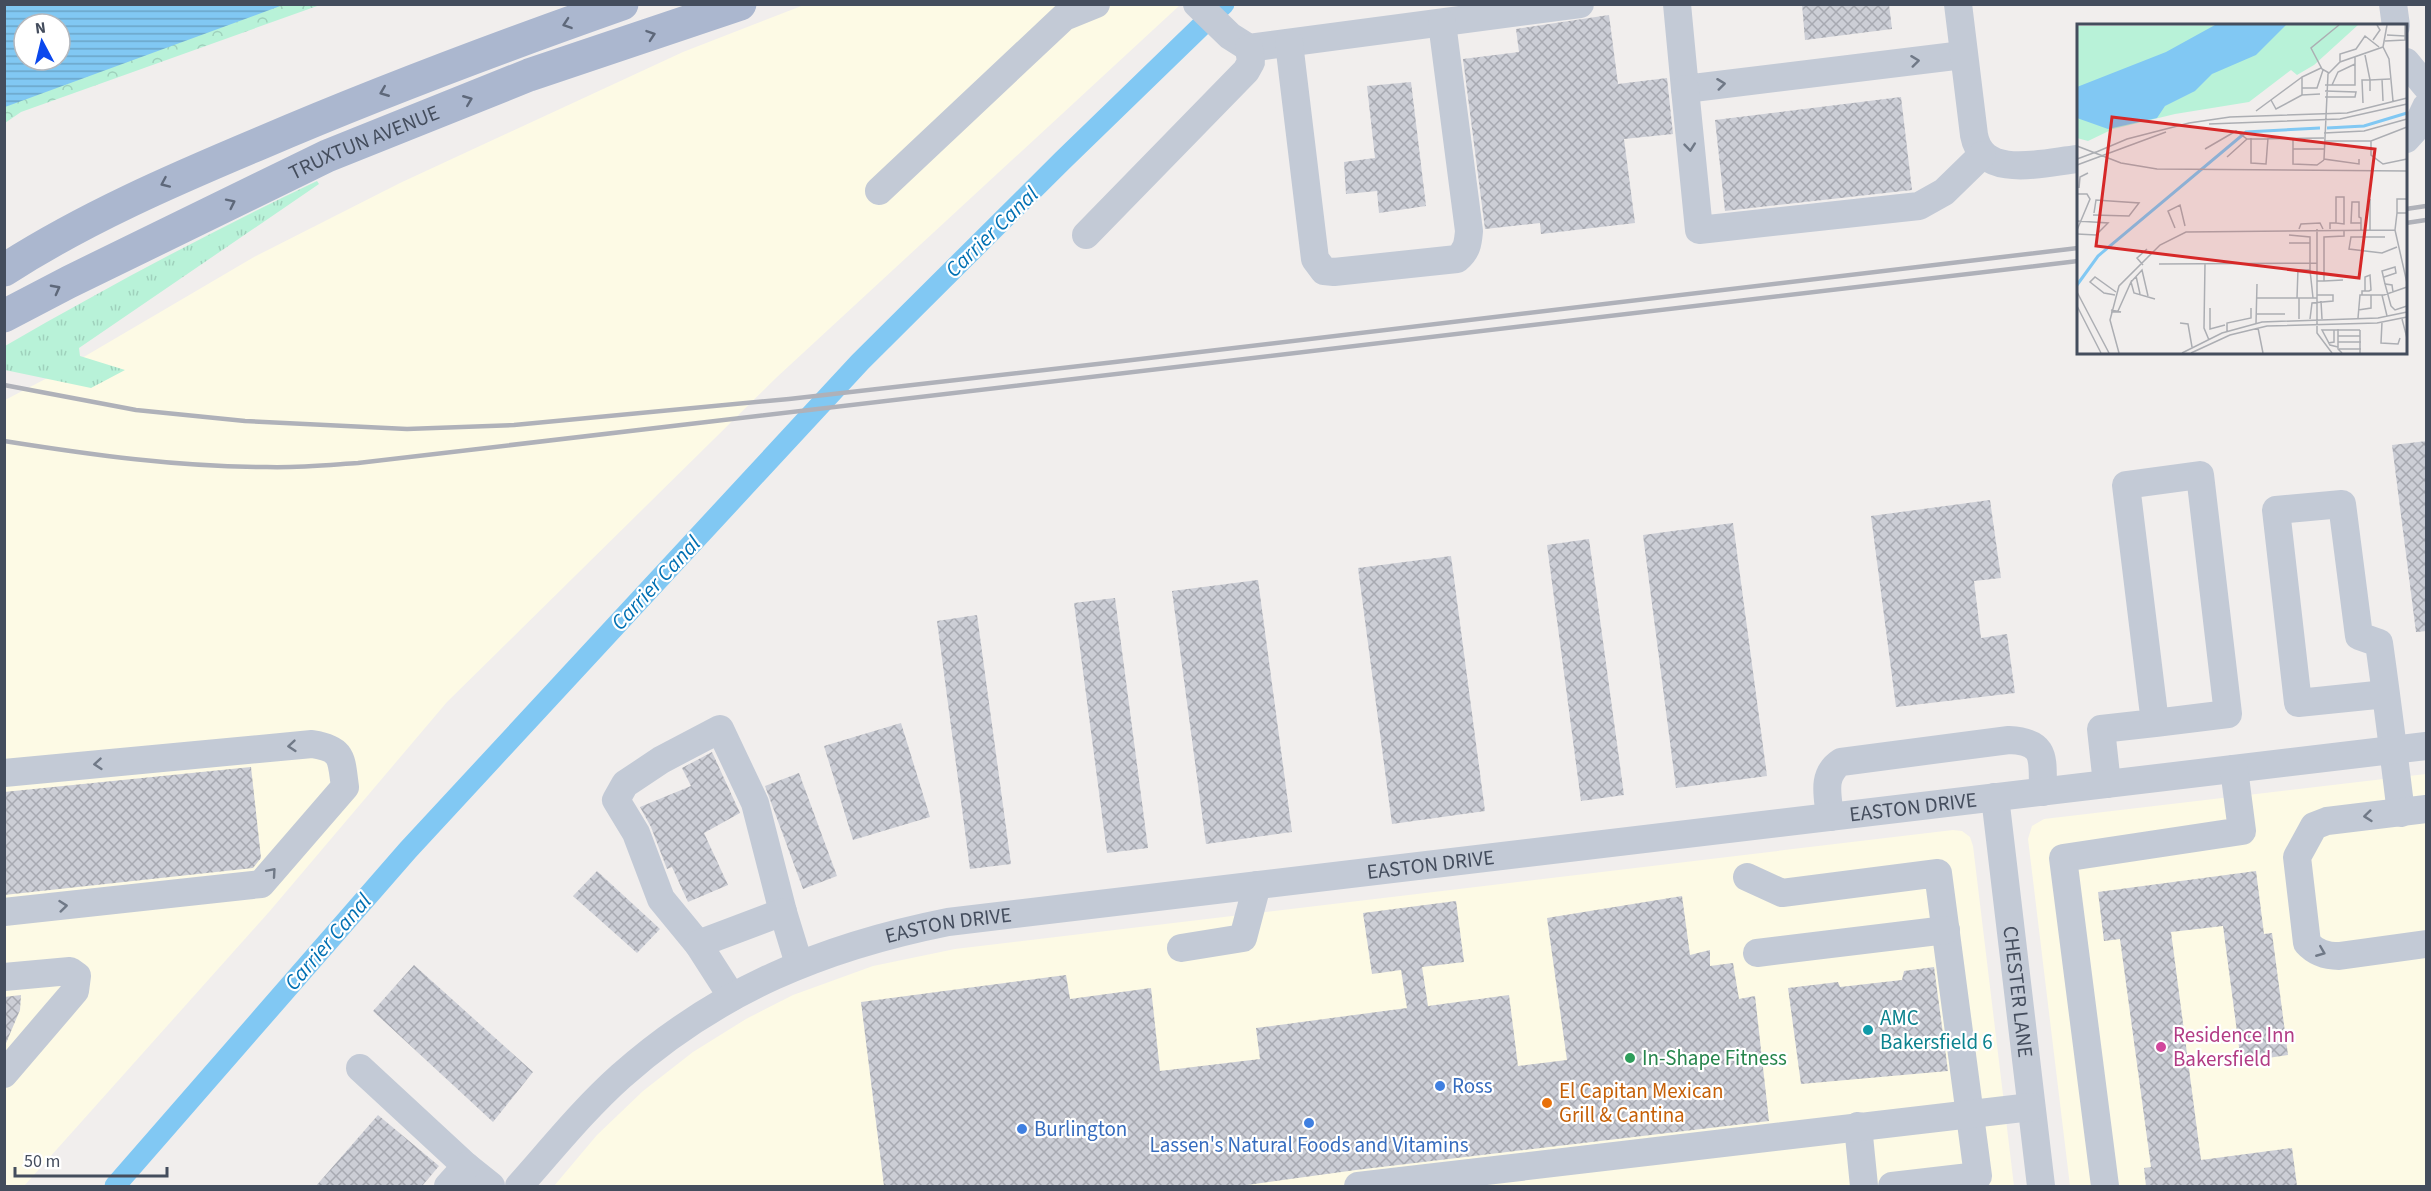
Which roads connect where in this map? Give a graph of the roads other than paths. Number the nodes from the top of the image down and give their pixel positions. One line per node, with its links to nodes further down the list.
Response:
1 (622, 4): 23 (main road, TRUXTUN AVENUE, one-way to 23)
2 (740, 4): 24 (main road, TRUXTUN AVENUE, one-way to 2)
3 (1096, 4): 21 (street)
4 (1197, 4): 11 (street)
5 (1580, 4): 9 (street)
6 (1677, 4): 16 (street)
7 (1958, 4): 13 (street)
8 (2393, 4): 10 (street)
9 (1442, 23): 12 (street); 12 (street)
10 (2396, 24)
11 (1240, 42): 12 (street); 22 (street)
12 (1289, 43)
13 (1964, 55): 16 (street, one-way to 13); 19 (street)
14 (2407, 63): 15 (street)
15 (2427, 86)
16 (1685, 89): 19 (street, one-way to 19)
17 (2427, 107): 18 (street)
18 (2407, 138)
19 (1982, 155): 20 (street)
20 (2077, 159)
21 (879, 191)
22 (1086, 235)
23 (4, 270)
24 (4, 316)
25 (2386, 694): 25 (street); 28 (street)
26 (2155, 723): 26 (street); 31 (street)
27 (2427, 746): 28 (street, EASTON DRIVE)
28 (2393, 751): 29 (street, EASTON DRIVE); 34 (street)
29 (2234, 769): 31 (street, EASTON DRIVE); 61 (street)
30 (4, 773): 38 (street, one-way to 30)
31 (2107, 784): 32 (street, EASTON DRIVE)
32 (2043, 792): 33 (street, EASTON DRIVE); 35 (street)
33 (1995, 797): 35 (street, EASTON DRIVE); 50 (street, CHESTER LANE)
34 (2414, 811): 42 (street, one-way to 42)
35 (1830, 817): 37 (street, EASTON DRIVE)
36 (1747, 877): 40 (street)
37 (1257, 885): 43 (street); 45 (street, EASTON DRIVE)
38 (4, 912)
39 (783, 912): 41 (street); 41 (street); 45 (street)
40 (1946, 930): 44 (street); 51 (street)
41 (698, 944): 47 (street)
42 (2427, 944)
43 (1181, 948)
44 (1757, 953)
45 (799, 964): 47 (street, EASTON DRIVE)
46 (4, 977): 49 (street)
47 (732, 997): 56 (street, EASTON DRIVE)
48 (360, 1068): 53 (street)
49 (4, 1074)
50 (2031, 1107): 51 (street); 60 (street, CHESTER LANE)
51 (1970, 1112): 52 (street); 54 (street)
52 (1858, 1126): 57 (street); 58 (street)
53 (457, 1176): 55 (street)
54 (1978, 1181): 59 (street)
55 (491, 1186)
56 (519, 1186)
57 (1358, 1186)
58 (1864, 1186)
59 (1892, 1186)
60 (2041, 1186)
61 (2104, 1186)

